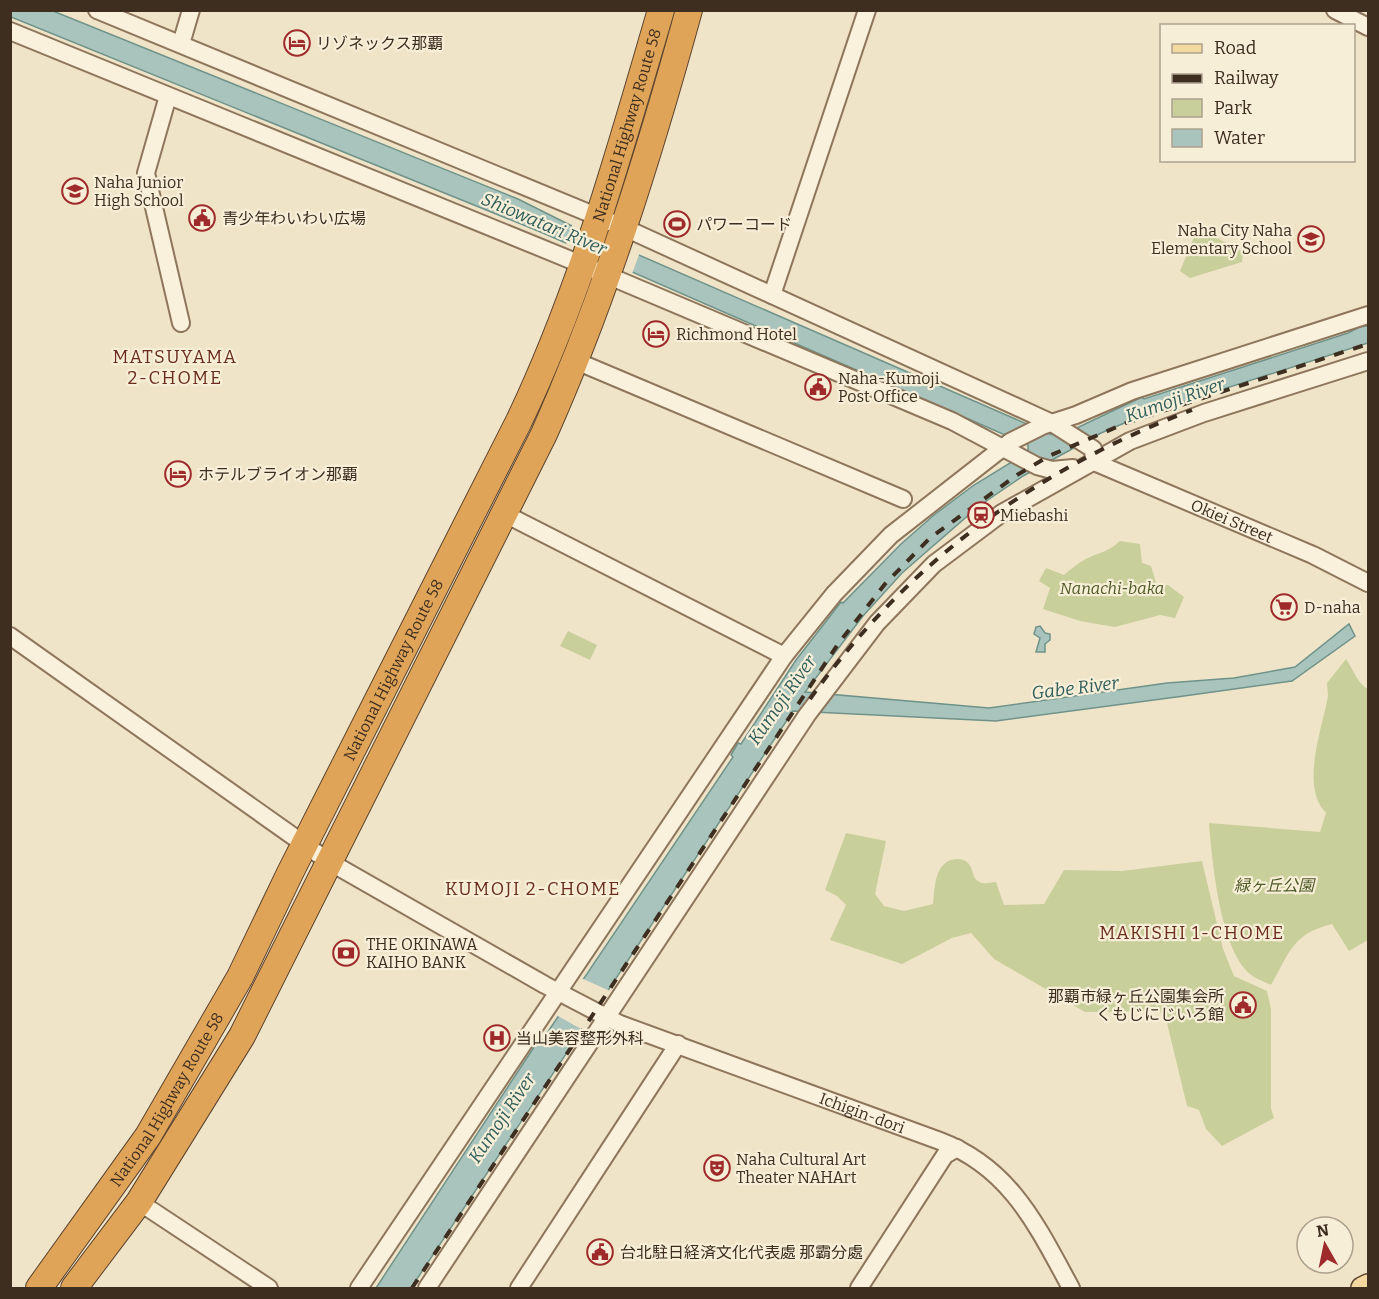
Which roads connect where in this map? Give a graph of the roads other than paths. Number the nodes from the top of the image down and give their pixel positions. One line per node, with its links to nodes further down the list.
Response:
1 (97, 10): 9 (street)
2 (191, 10): 9 (street)
3 (661, 10): 11 (highway, National Highway Route 58)
4 (689, 10): 12 (highway, National Highway Route 58)
5 (867, 10): 13 (street)
6 (1335, 10): 7 (street)
7 (1368, 27)
8 (10, 31): 10 (street)
9 (181, 44): 11 (street)
10 (168, 96): 11 (street); 15 (street)
11 (591, 242): 12 (street); 12 (street); 26 (highway, National Highway Route 58)
12 (616, 253): 13 (street, Okiei Street); 16 (highway, National Highway Route 58); 19 (street)
13 (772, 295): 18 (street, Okiei Street)
14 (1368, 315): 18 (street)
15 (181, 323)
16 (576, 361): 21 (street); 22 (highway, National Highway Route 58)
17 (1368, 361): 20 (street)
18 (1053, 426): 19 (street); 20 (street, Okiei Street)
19 (1009, 448): 20 (street); 25 (street)
20 (1093, 455): 23 (street, Okiei Street); 29 (street)
21 (903, 499)
22 (503, 513): 25 (street); 27 (highway, National Highway Route 58)
23 (1368, 583)
24 (10, 636): 26 (street, Ichigin-dori)
25 (784, 656): 28 (street)
26 (305, 846): 27 (street, Ichigin-dori); 34 (highway, National Highway Route 58)
27 (328, 861): 28 (street, Ichigin-dori); 32 (highway, National Highway Route 58)
28 (562, 994): 29 (street, Ichigin-dori); 37 (street)
29 (601, 1015): 30 (street, Ichigin-dori); 38 (street)
30 (678, 1044): 31 (street, Ichigin-dori); 39 (street)
31 (957, 1148): 40 (street); 41 (street, Ichigin-dori)
32 (139, 1202): 35 (highway, National Highway Route 58); 36 (street)
33 (1368, 1285): 42 (main road)
34 (39, 1288)
35 (74, 1288)
36 (269, 1288)
37 (359, 1288)
38 (427, 1288)
39 (519, 1288)
40 (860, 1288)
41 (1071, 1288)
42 (1362, 1288)

